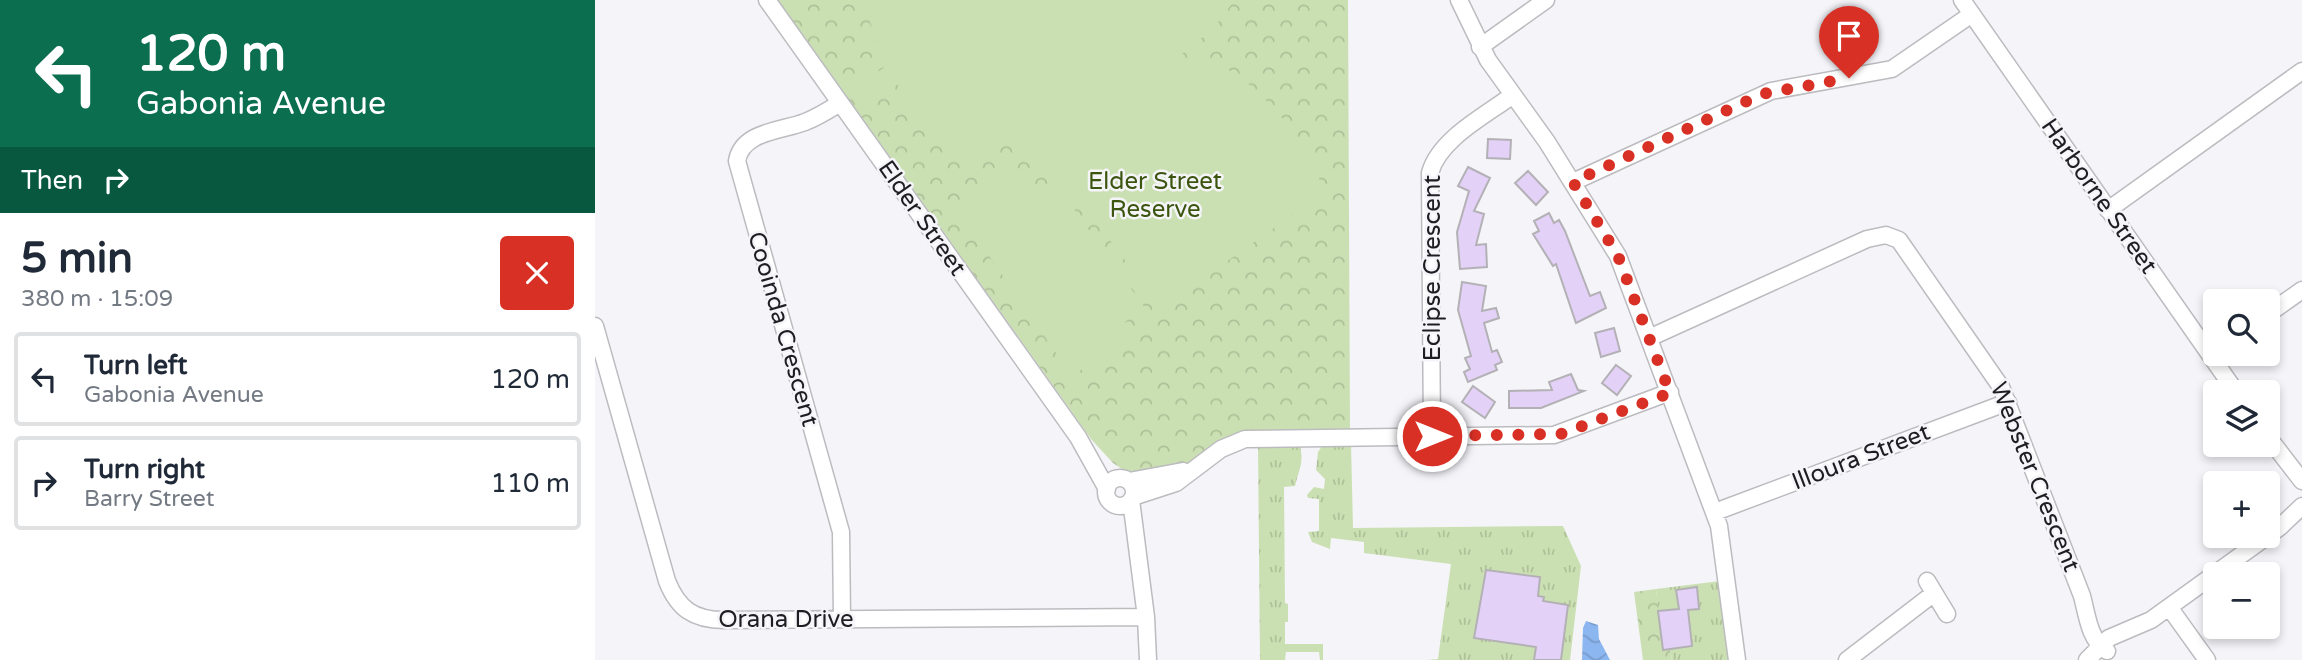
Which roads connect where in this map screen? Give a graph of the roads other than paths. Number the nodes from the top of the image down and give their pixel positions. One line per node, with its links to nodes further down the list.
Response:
1 (767, 0): 9 (street, Elder Street)
2 (1459, 0): 6 (street)
3 (1546, 0): 6 (street)
4 (1962, 0): 5 (street, Harborne Street)
5 (1972, 14): 10 (street); 11 (street, Harborne Street)
6 (1480, 47): 8 (street)
7 (2302, 71): 11 (street)
8 (1513, 95): 10 (street); 19 (street, Eclipse Crescent)
9 (840, 103): 20 (street, Elder Street); 37 (street, Cooinda Crescent)
10 (1573, 182): 15 (street)
11 (2108, 209): 16 (street, Harborne Street)
12 (2302, 290): 13 (street)
13 (2280, 306)
14 (596, 332): 37 (street, Orana Drive)
15 (1649, 338): 17 (street); 18 (street, Webster Crescent)
16 (2203, 340)
17 (1670, 393): 19 (street); 30 (street)
18 (2008, 402): 30 (street, Illoura Street); 38 (street, Webster Crescent)
19 (1432, 436): 23 (street)
20 (1077, 437): 24 (street, Elder Street); 26 (street, Elder Street)
21 (2280, 453): 22 (street)
22 (2287, 463): 25 (street); 27 (street)
23 (1195, 467): 24 (street); 28 (street)
24 (1126, 480): 26 (street); 28 (street)
25 (2302, 481)
26 (1107, 489): 28 (street)
27 (2302, 495)
28 (1127, 501): 36 (street)
29 (2302, 505): 32 (street)
30 (1715, 512): 40 (street)
31 (2302, 518): 32 (street)
32 (2280, 527)
33 (2251, 548): 34 (street)
34 (2169, 607): 38 (street); 43 (street)
35 (1947, 614): 41 (street)
36 (1146, 617): 37 (street, Orana Drive); 39 (street)
37 (842, 619)
38 (2103, 649): 42 (street)
39 (1148, 660)
40 (1737, 660)
41 (1847, 660)
42 (2087, 660)
43 (2207, 660)

